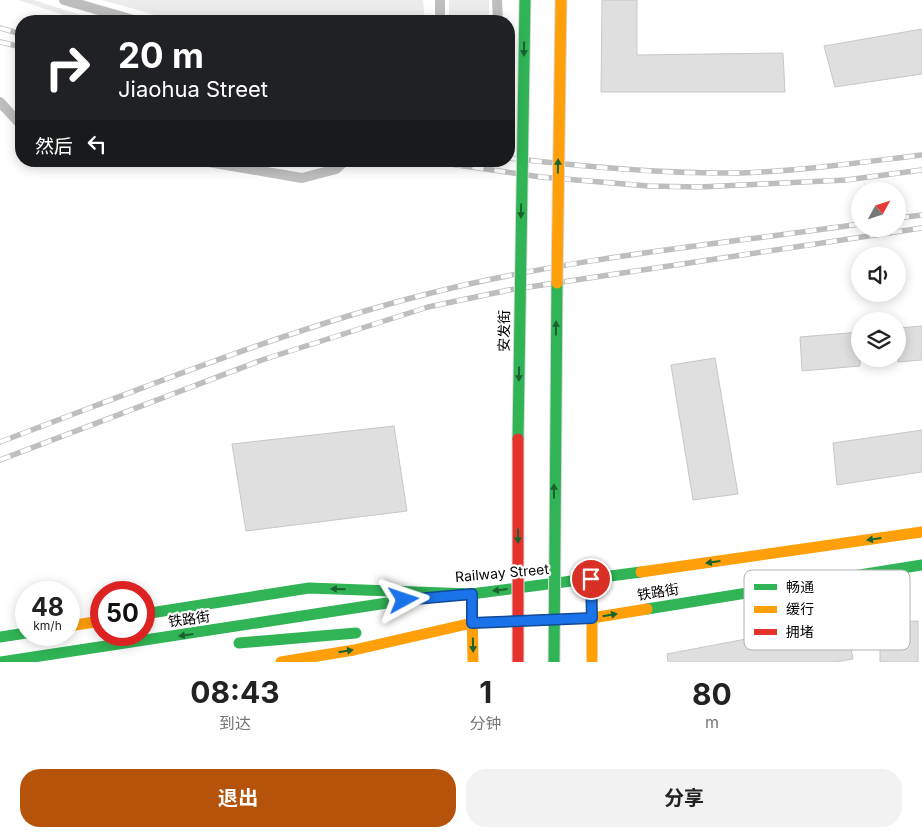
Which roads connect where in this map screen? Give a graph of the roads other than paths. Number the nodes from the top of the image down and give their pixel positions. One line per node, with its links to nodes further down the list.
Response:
1 (64, 0): 6 (lane)
2 (440, 0): 7 (lane)
3 (497, 0): 8 (lane)
4 (524, 0): 30 (main road, 安发街, one-way to 30, bridge)
5 (560, 0): 31 (main road, one-way to 5, bridge)
6 (116, 15)
7 (440, 15)
8 (498, 15)
9 (0, 102): 10 (lane)
10 (15, 118)
11 (238, 167): 12 (lane)
12 (337, 167)
13 (922, 532): 16 (main road, Railway Street, one-way to 16)
14 (922, 565): 15 (main road, 铁路街, one-way to 14)
15 (891, 570)
16 (591, 579): 17 (main road, Railway Street, one-way to 17); 20 (main road)
17 (472, 594): 19 (main road, Railway Street, one-way to 19); 21 (main road); 27 (main road, 铁路街, one-way to 27)
18 (744, 594): 20 (main road, 铁路街, one-way to 18)
19 (155, 612)
20 (592, 618): 21 (main road, 铁路街); 32 (main road)
21 (472, 623): 22 (main road); 28 (main road, 铁路街, one-way to 21); 29 (main road, one-way to 29)
22 (384, 631)
23 (365, 632): 26 (main road)
24 (15, 635): 25 (main road)
25 (0, 637)
26 (233, 644)
27 (1, 662)
28 (281, 662)
29 (473, 662)
30 (518, 662)
31 (554, 662)
32 (592, 662)

